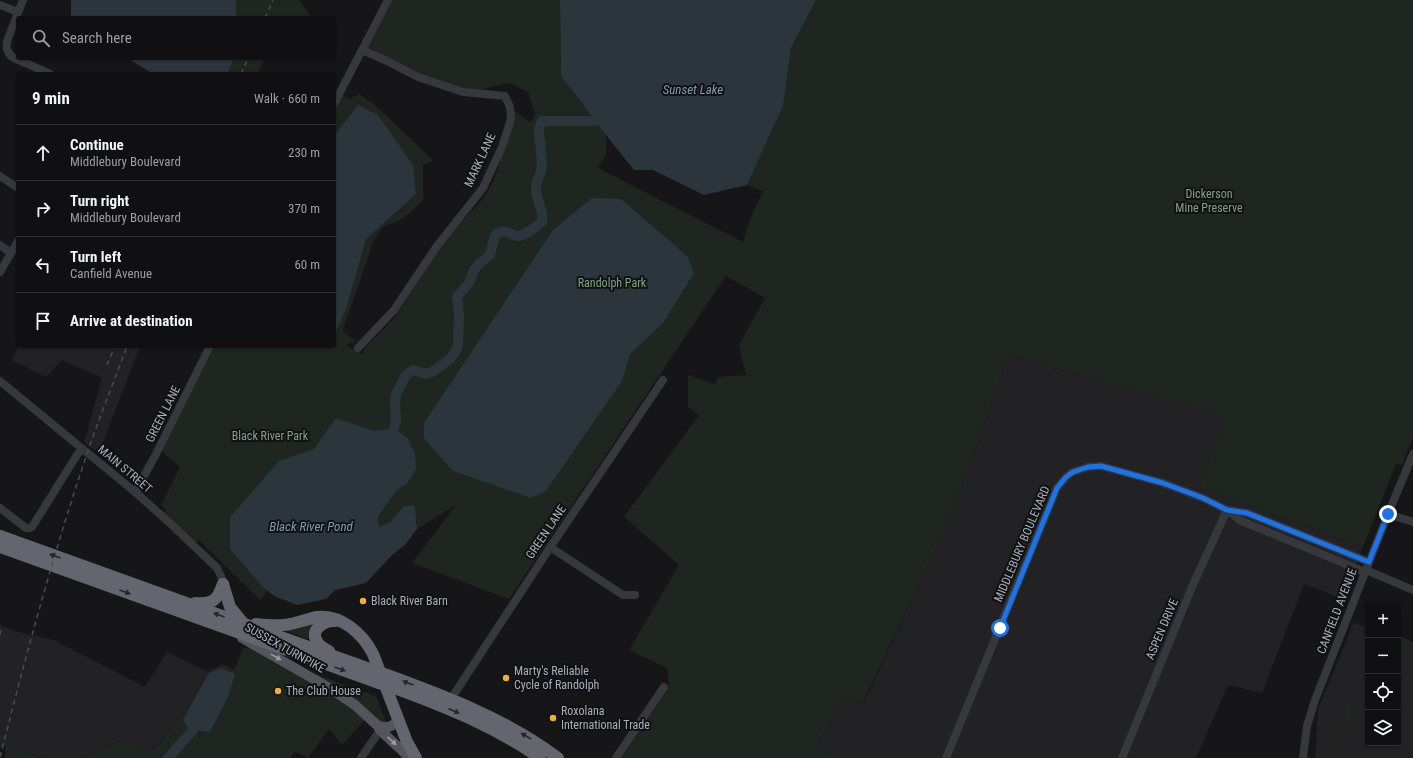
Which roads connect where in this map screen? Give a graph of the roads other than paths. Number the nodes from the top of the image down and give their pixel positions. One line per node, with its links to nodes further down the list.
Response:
1 (23, 0): 4 (street)
2 (388, 0): 7 (street)
3 (0, 5): 4 (street)
4 (18, 12): 5 (street)
5 (16, 16)
6 (16, 17): 8 (street)
7 (362, 50): 11 (street); 19 (street, MARK LANE)
8 (16, 59)
9 (19, 60): 10 (street)
10 (46, 72)
11 (336, 100)
12 (0, 176): 13 (street)
13 (16, 187)
14 (16, 244): 16 (street)
15 (0, 245): 16 (street)
16 (11, 253): 17 (street)
17 (0, 272)
18 (209, 348): 24 (street, GREEN LANE)
19 (358, 348)
20 (663, 380): 32 (street, GREEN LANE)
21 (0, 381): 22 (street, MAIN STREET)
22 (82, 449): 24 (street, MAIN STREET); 25 (street)
23 (1413, 454): 27 (street, CANFIELD AVENUE)
24 (135, 492): 34 (street, MAIN STREET)
25 (0, 508)
26 (1227, 510): 33 (street, MIDDLEBURY BOULEVARD); 53 (street, MIDDLEBURY BOULEVARD); 54 (street, ASPEN DRIVE)
27 (1389, 511): 28 (street); 29 (street); 33 (street, CANFIELD AVENUE)
28 (1413, 519)
29 (1413, 522)
30 (0, 536): 37 (highway, one-way to 30)
31 (0, 547): 40 (highway, one-way to 40)
32 (550, 547): 36 (street); 44 (street, GREEN LANE)
33 (1367, 567): 35 (street, MIDDLEBURY BOULEVARD); 55 (street, CANFIELD AVENUE)
34 (223, 584): 37 (highway); 39 (highway)
35 (1413, 590)
36 (635, 595)
37 (187, 603): 39 (highway, one-way to 37)
38 (340, 622): 39 (highway); 41 (highway); 45 (highway)
39 (243, 624): 41 (highway)
40 (218, 625): 42 (highway, one-way to 42); 46 (main road, SUSSEX TURNPIKE, one-way to 46)
41 (346, 660): 42 (highway, bridge)
42 (383, 679): 44 (highway, one-way to 42); 50 (highway, one-way to 50, bridge)
43 (664, 687): 52 (street)
44 (451, 699): 51 (highway, one-way to 44)
45 (398, 720): 46 (main road); 49 (highway)
46 (379, 728): 47 (street); 48 (main road, SUSSEX TURNPIKE, one-way to 48)
47 (361, 758)
48 (410, 758)
49 (416, 758)
50 (540, 758)
51 (558, 758)
52 (616, 758)
53 (946, 758)
54 (1122, 758)
55 (1303, 758)

